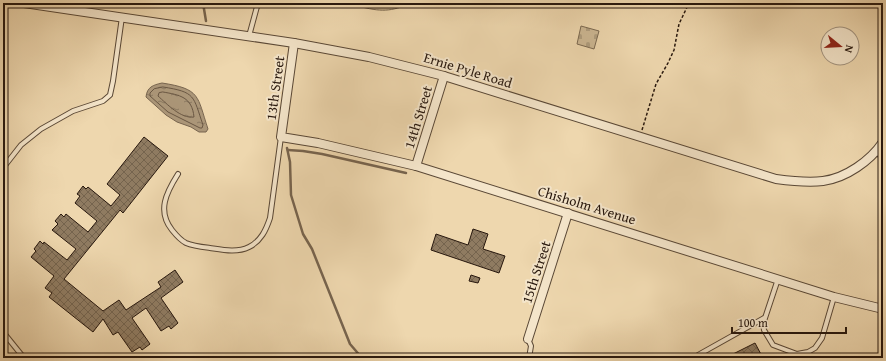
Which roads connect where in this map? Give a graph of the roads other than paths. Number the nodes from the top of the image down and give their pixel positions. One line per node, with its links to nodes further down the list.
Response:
1 (24, 3): 3 (street, Ernie Pyle Road)
2 (258, 3): 4 (lane)
3 (122, 17): 4 (street, Ernie Pyle Road); 11 (lane)
4 (249, 36): 5 (street, Ernie Pyle Road)
5 (294, 43): 6 (street, Ernie Pyle Road); 7 (street, 13th Street)
6 (444, 76): 9 (street, Ernie Pyle Road); 10 (street, 14th Street)
7 (281, 137): 10 (street, Chisholm Avenue); 12 (lane)
8 (883, 142): 9 (street, Ernie Pyle Road)
9 (880, 153)
10 (416, 166): 13 (street, Chisholm Avenue)
11 (3, 168)
12 (178, 174)
13 (568, 213): 14 (street, Chisholm Avenue); 19 (street, 15th Street)
14 (778, 279): 15 (street, Chisholm Avenue); 17 (lane)
15 (834, 297): 16 (street, Chisholm Avenue); 17 (lane)
16 (883, 309)
17 (764, 318): 22 (lane)
18 (3, 332): 20 (lane)
19 (528, 339): 21 (lane)
20 (24, 358)
21 (529, 358)
22 (699, 358)

